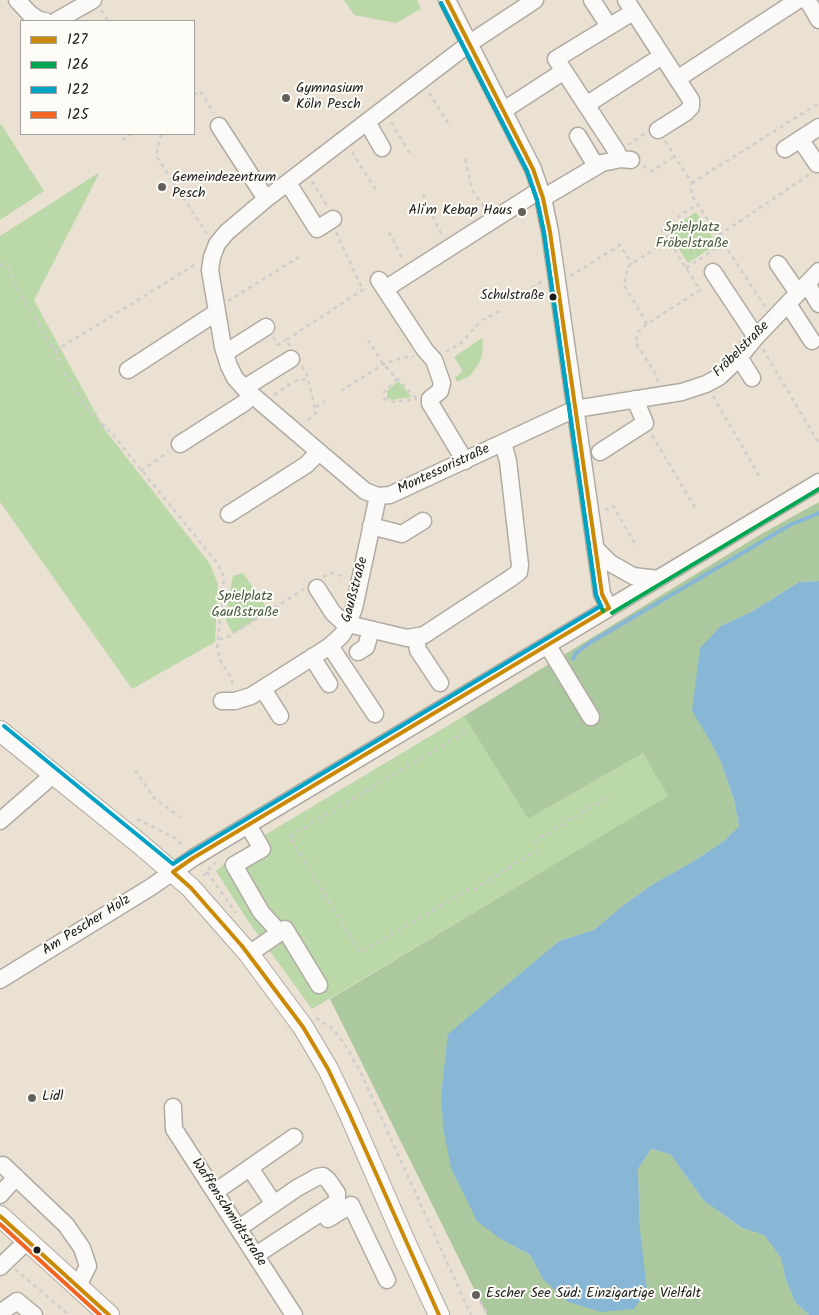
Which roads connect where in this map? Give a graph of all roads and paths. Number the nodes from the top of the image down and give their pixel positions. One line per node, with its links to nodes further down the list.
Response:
1 (17, 0): 10 (street)
2 (93, 0): 11 (street)
3 (447, 0): 13 (street)
4 (536, 0): 13 (street)
5 (592, 0): 12 (street)
6 (798, 0): 16 (street)
7 (806, 0): 9 (street)
8 (632, 5): 14 (street); 15 (street)
9 (819, 18)
10 (39, 20)
11 (58, 20)
12 (605, 20)
13 (470, 43): 17 (street); 22 (street)
14 (662, 56): 16 (street); 20 (street)
15 (564, 71): 20 (street); 22 (street)
16 (677, 79): 27 (street)
17 (421, 81): 21 (street); 24 (path)
18 (195, 94): 25 (path)
19 (819, 103): 43 (path)
20 (586, 105): 37 (street)
21 (383, 110): 23 (street); 36 (path)
22 (504, 110): 46 (street)
23 (367, 122): 33 (street); 34 (street)
24 (448, 123)
25 (219, 126): 47 (street)
26 (819, 127): 31 (street)
27 (658, 130): 38 (path)
28 (130, 135): 32 (path)
29 (161, 135): 55 (path)
30 (578, 136): 40 (street)
31 (800, 139): 35 (street); 41 (street)
32 (122, 140)
33 (344, 140): 42 (street); 44 (path)
34 (382, 148)
35 (785, 149)
36 (411, 155)
37 (624, 156): 38 (path); 40 (street)
38 (675, 156): 43 (path)
39 (465, 159): 50 (path)
40 (596, 166): 46 (street)
41 (814, 169): 52 (path)
42 (288, 183): 47 (street); 49 (street)
43 (692, 183): 48 (path)
44 (376, 190)
45 (423, 194): 56 (path)
46 (541, 194): 50 (street); 65 (street)
47 (266, 199): 55 (street)
48 (698, 204): 52 (path); 53 (path)
49 (332, 219)
50 (492, 220): 56 (street)
51 (389, 232): 64 (path)
52 (718, 235): 54 (path)
53 (669, 240): 59 (path); 61 (path)
54 (724, 243): 61 (path); 72 (path)
55 (215, 248): 70 (street); 78 (path)
56 (448, 249): 64 (street)
57 (299, 257): 70 (path)
58 (0, 264): 78 (path)
59 (632, 264): 65 (path); 73 (path)
60 (778, 264): 67 (street)
61 (686, 268): 73 (path)
62 (819, 271): 67 (street, Fröbelstraße)
63 (714, 272): 75 (street)
64 (409, 274): 66 (street)
65 (549, 279): 68 (path); 96 (street)
66 (382, 284): 80 (path); 82 (street)
67 (797, 294): 69 (street); 72 (street, Fröbelstraße); 77 (street)
68 (519, 298)
69 (819, 304)
70 (216, 308): 79 (street); 84 (street)
71 (502, 310): 82 (path)
72 (773, 319): 75 (street, Fröbelstraße)
73 (647, 324): 91 (path)
74 (266, 327): 79 (street)
75 (756, 337): 81 (street, Fröbelstraße); 100 (path)
76 (368, 340): 83 (path)
77 (812, 341)
78 (55, 351): 106 (path)
79 (225, 353): 90 (street)
80 (294, 357): 86 (path); 90 (street)
81 (739, 357): 85 (street); 88 (street, Fröbelstraße)
82 (432, 358): 83 (path); 93 (street)
83 (384, 364): 87 (path); 89 (path)
84 (128, 370)
85 (752, 378)
86 (308, 379): 90 (path); 95 (path)
87 (397, 379): 93 (path); 93 (path)
88 (706, 384): 91 (street, Fröbelstraße); 107 (path)
89 (341, 391)
90 (252, 395): 99 (street); 102 (street)
91 (660, 395): 92 (street, Fröbelstraße)
92 (635, 399): 96 (street, Fröbelstraße); 98 (street)
93 (423, 400): 105 (street)
94 (325, 401): 95 (path)
95 (315, 408): 99 (path)
96 (576, 409): 101 (street, Montessoristraße); 112 (street)
97 (425, 418): 105 (street)
98 (645, 422): 104 (street); 110 (path)
99 (301, 436): 103 (street)
100 (818, 442)
101 (503, 443): 105 (street, Montessoristraße); 123 (street)
102 (180, 444): 106 (path)
103 (319, 452): 109 (street); 111 (street)
104 (600, 452)
105 (460, 463): 109 (street, Montessoristraße)
106 (141, 471): 124 (path)
107 (760, 477)
108 (819, 482): 117 (street, Am Pescher Holz)
109 (378, 496): 114 (street, Gaußstraße)
110 (696, 510)
111 (229, 514)
112 (591, 517): 115 (path); 116 (street)
113 (424, 521): 114 (street)
114 (371, 526): 118 (street, Gaußstraße)
115 (637, 547)
116 (595, 548): 117 (street); 120 (street)
117 (658, 578): 120 (street, Am Pescher Holz)
118 (360, 580): 119 (path); 121 (street, Gaußstraße)
119 (314, 585): 121 (street); 124 (path)
120 (609, 608): 126 (street, Am Pescher Holz)
121 (348, 624): 122 (street); 125 (street, Gaußstraße)
122 (371, 630): 123 (street); 127 (street)
123 (416, 637): 129 (street)
124 (219, 639): 132 (path)
125 (330, 646): 128 (street, Gaußstraße); 133 (street)
126 (548, 646): 135 (street); 143 (street, Am Pescher Holz)
127 (358, 652)
128 (312, 657): 130 (street); 131 (street, Gaußstraße)
129 (440, 683)
130 (329, 684)
131 (263, 689): 132 (street, Gaußstraße); 134 (street)
132 (229, 701)
133 (374, 714)
134 (280, 716)
135 (591, 717)
136 (0, 731): 139 (main road)
137 (465, 732): 145 (path)
138 (135, 770): 141 (path)
139 (53, 774): 142 (street); 146 (main road)
140 (609, 796): 144 (path)
141 (180, 817)
142 (0, 821)
143 (248, 825): 146 (street, Am Pescher Holz); 147 (street)
144 (533, 842)
145 (538, 850)
146 (173, 872): 148 (main road); 149 (street, Am Pescher Holz)
147 (280, 933): 148 (street); 150 (street)
148 (249, 954): 172 (main road)
149 (0, 980)
150 (319, 985)
151 (173, 1107): 156 (street, Waffenschmidtstraße)
152 (294, 1137): 154 (street)
153 (3, 1165): 155 (street)
154 (250, 1168): 156 (street); 158 (street)
155 (16, 1178): 157 (street); 165 (street)
156 (215, 1192): 160 (street, Waffenschmidtstraße)
157 (0, 1195)
158 (274, 1204): 160 (street); 162 (street)
159 (0, 1216): 161 (main road)
160 (239, 1228): 162 (street, Waffenschmidtstraße)
161 (27, 1241): 163 (street); 165 (main road)
162 (258, 1258): 164 (street); 171 (street, Waffenschmidtstraße)
163 (3, 1264): 169 (path)
164 (387, 1280)
165 (78, 1286): 170 (main road)
166 (476, 1295): 173 (path)
167 (0, 1313): 168 (street)
168 (34, 1315)
169 (69, 1315)
170 (110, 1315)
171 (294, 1315)
172 (439, 1315)
173 (488, 1315)

